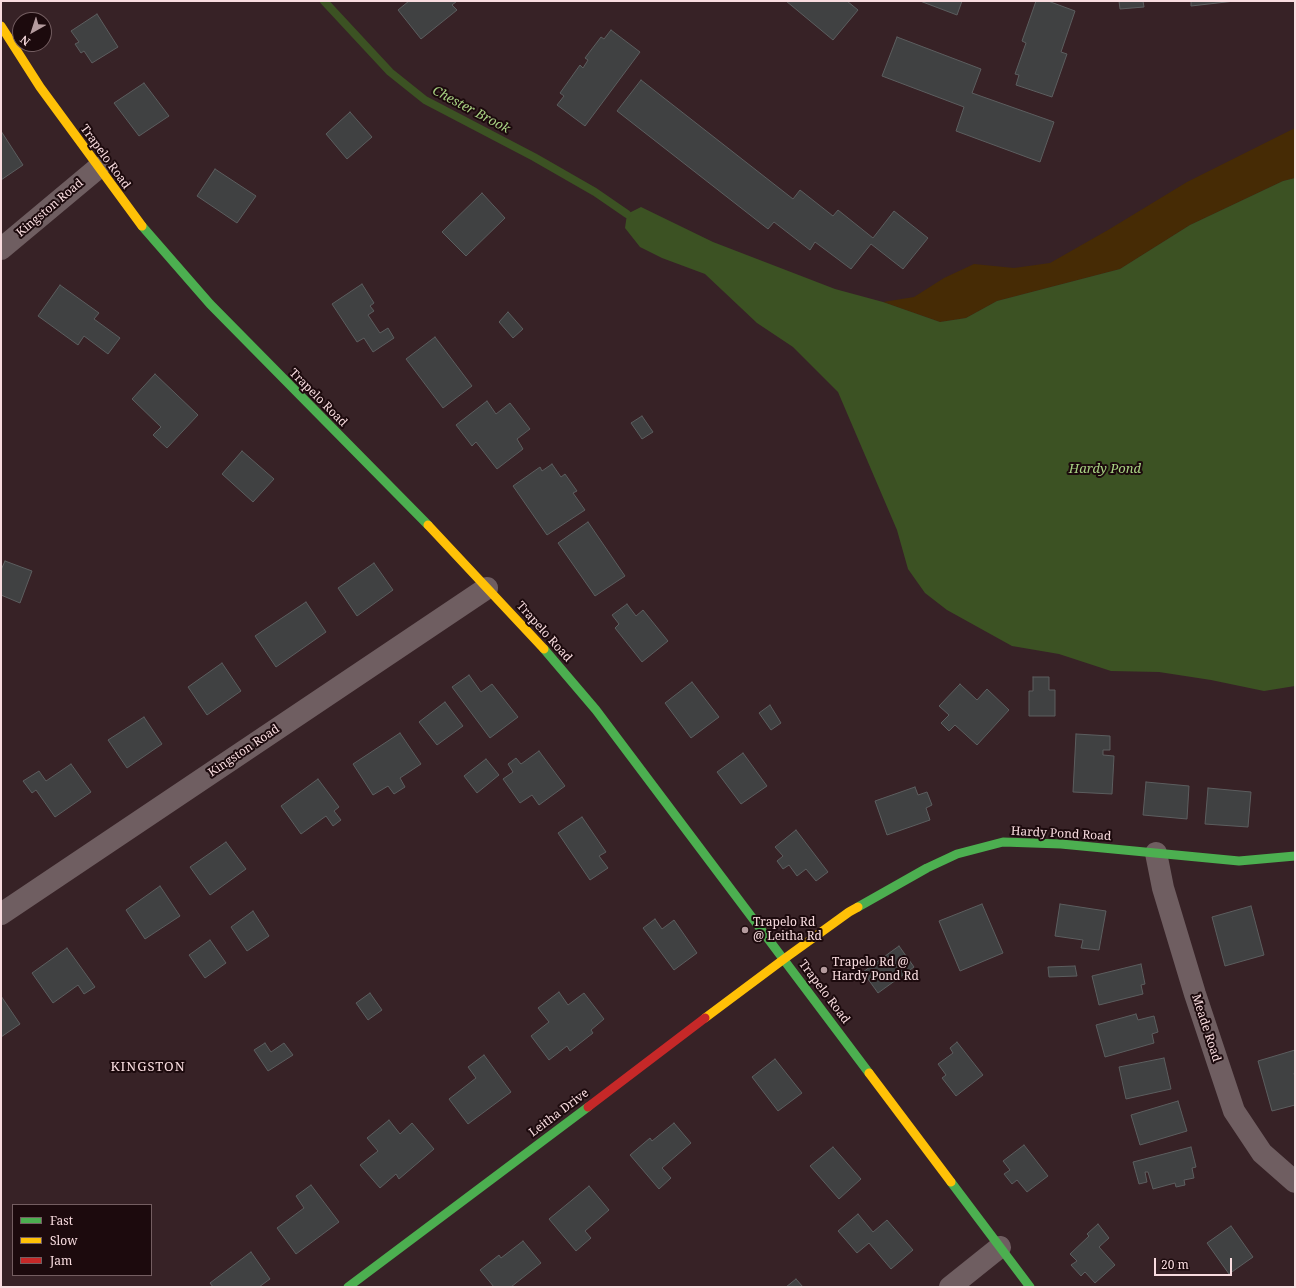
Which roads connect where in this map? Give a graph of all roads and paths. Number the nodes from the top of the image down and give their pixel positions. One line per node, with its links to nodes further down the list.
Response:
1 (1, 26): 2 (main road, Trapelo Road)
2 (98, 168): 3 (street, Kingston Road); 4 (main road, Trapelo Road)
3 (1, 249)
4 (487, 588): 7 (street, Kingston Road); 8 (main road, Trapelo Road)
5 (1156, 853): 6 (main road, Hardy Pond Road); 8 (main road, Hardy Pond Road); 9 (street, Meade Road)
6 (1295, 856)
7 (1, 914)
8 (784, 959): 10 (main road, Trapelo Road); 11 (main road, Leitha Drive)
9 (1295, 1182)
10 (1000, 1247): 12 (street); 13 (main road, Trapelo Road)
11 (348, 1287)
12 (950, 1287)
13 (1030, 1287)

